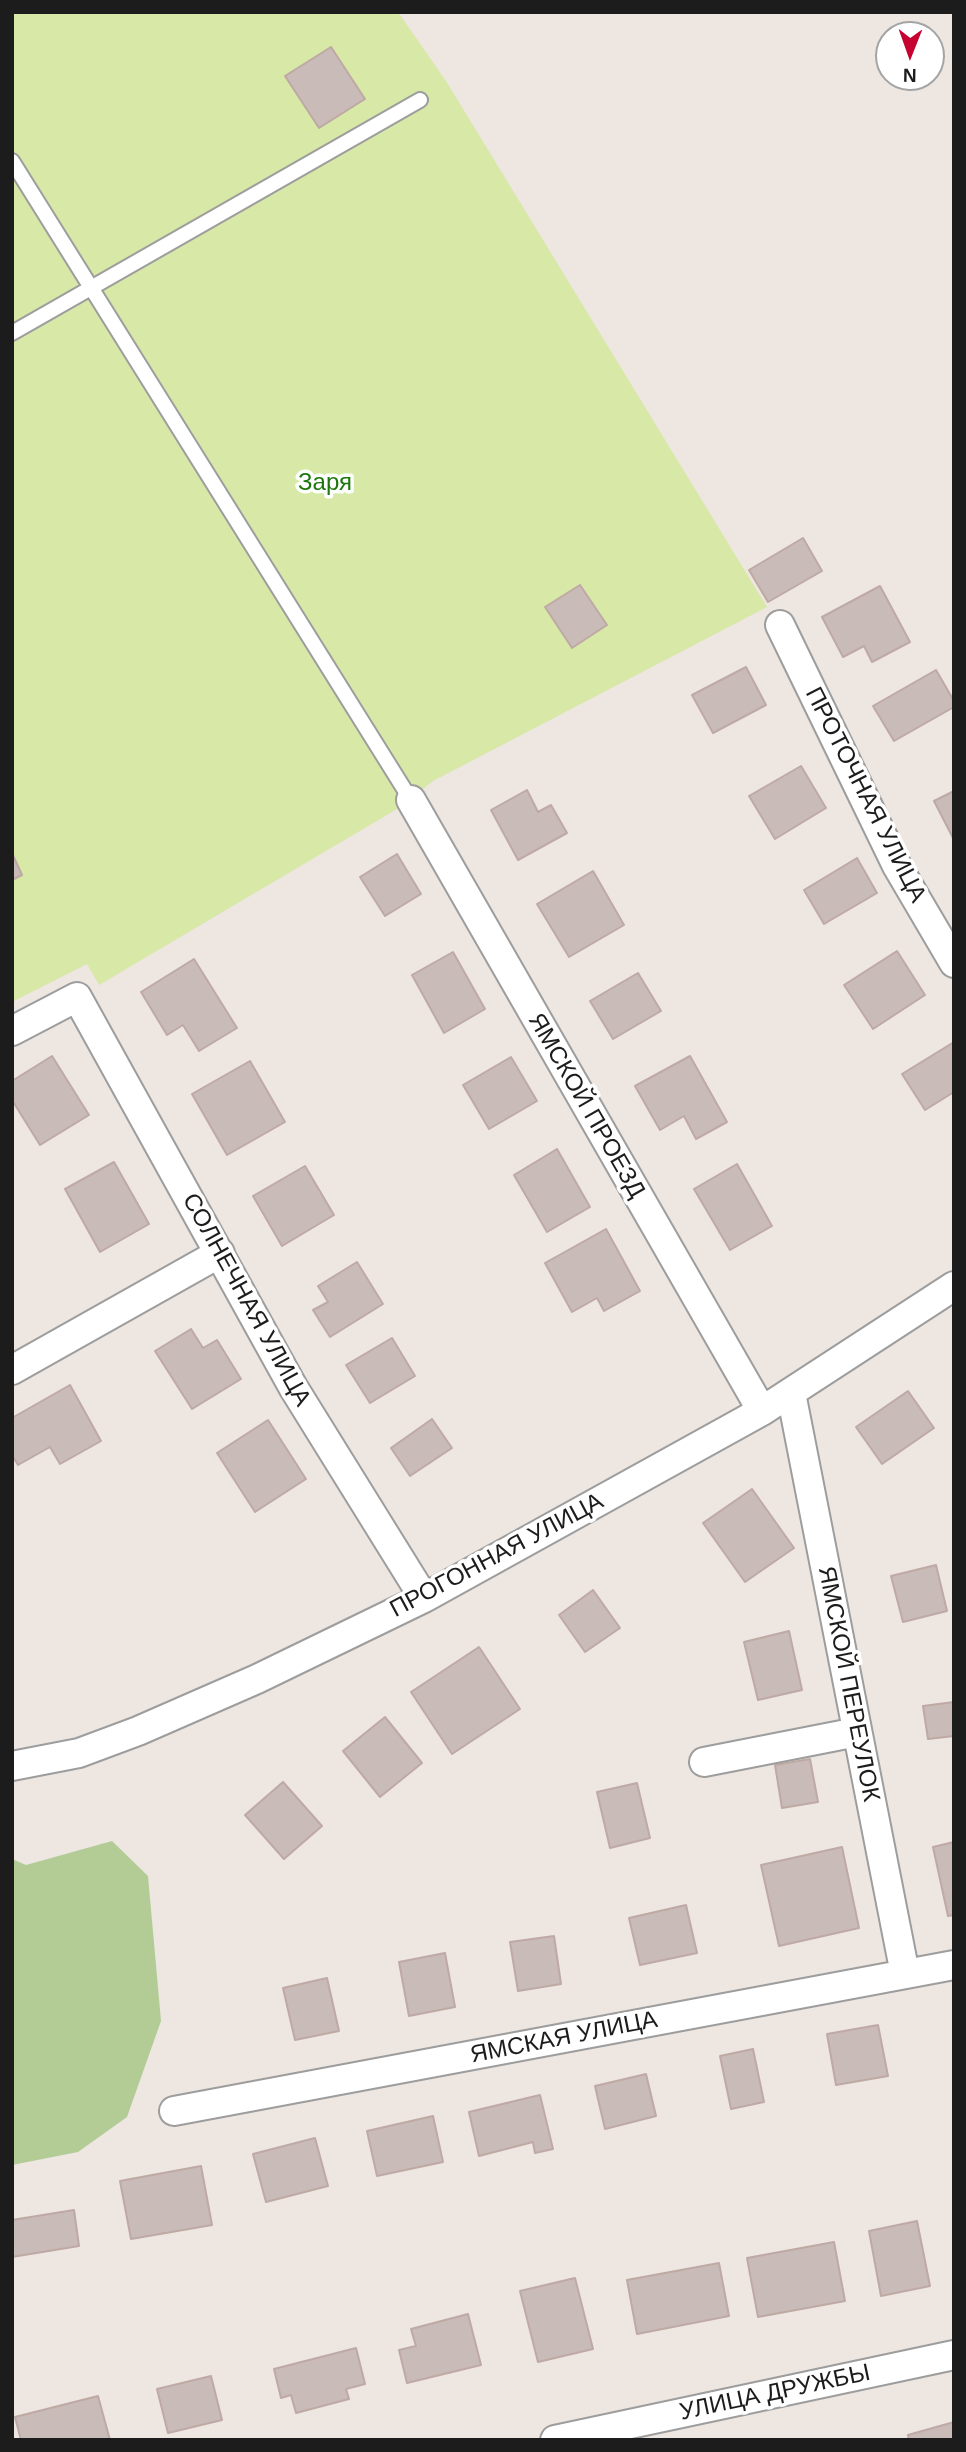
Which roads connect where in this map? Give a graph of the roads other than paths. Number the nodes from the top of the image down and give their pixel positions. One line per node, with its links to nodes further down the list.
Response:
1 (420, 100): 3 (lane)
2 (12, 161): 3 (lane)
3 (92, 288): 4 (lane); 6 (lane)
4 (12, 333)
5 (780, 625): 7 (street, ПРОТОЧНАЯ УЛИЦА)
6 (411, 800): 13 (street, ЯМСКОЙ ПРОЕЗД)
7 (954, 963)
8 (12, 1031): 9 (street, СОЛНЕЧНАЯ УЛИЦА)
9 (220, 1253): 11 (street); 14 (street, СОЛНЕЧНАЯ УЛИЦА)
10 (954, 1286): 12 (street, ПРОГОННАЯ УЛИЦА)
11 (12, 1370)
12 (791, 1393): 13 (street, ПРОГОННАЯ УЛИЦА); 15 (street, ЯМСКОЙ ПЕРЕУЛОК)
13 (762, 1411): 14 (street, ПРОГОННАЯ УЛИЦА)
14 (424, 1598): 17 (street, ПРОГОННАЯ УЛИЦА)
15 (857, 1732): 16 (street); 19 (street, ЯМСКОЙ ПЕРЕУЛОК)
16 (704, 1762)
17 (12, 1766)
18 (954, 1965): 19 (street, ЯМСКАЯ УЛИЦА)
19 (905, 1974): 20 (street, ЯМСКАЯ УЛИЦА)
20 (174, 2111)
21 (954, 2355): 22 (street, УЛИЦА ДРУЖБЫ)
22 (555, 2440)

